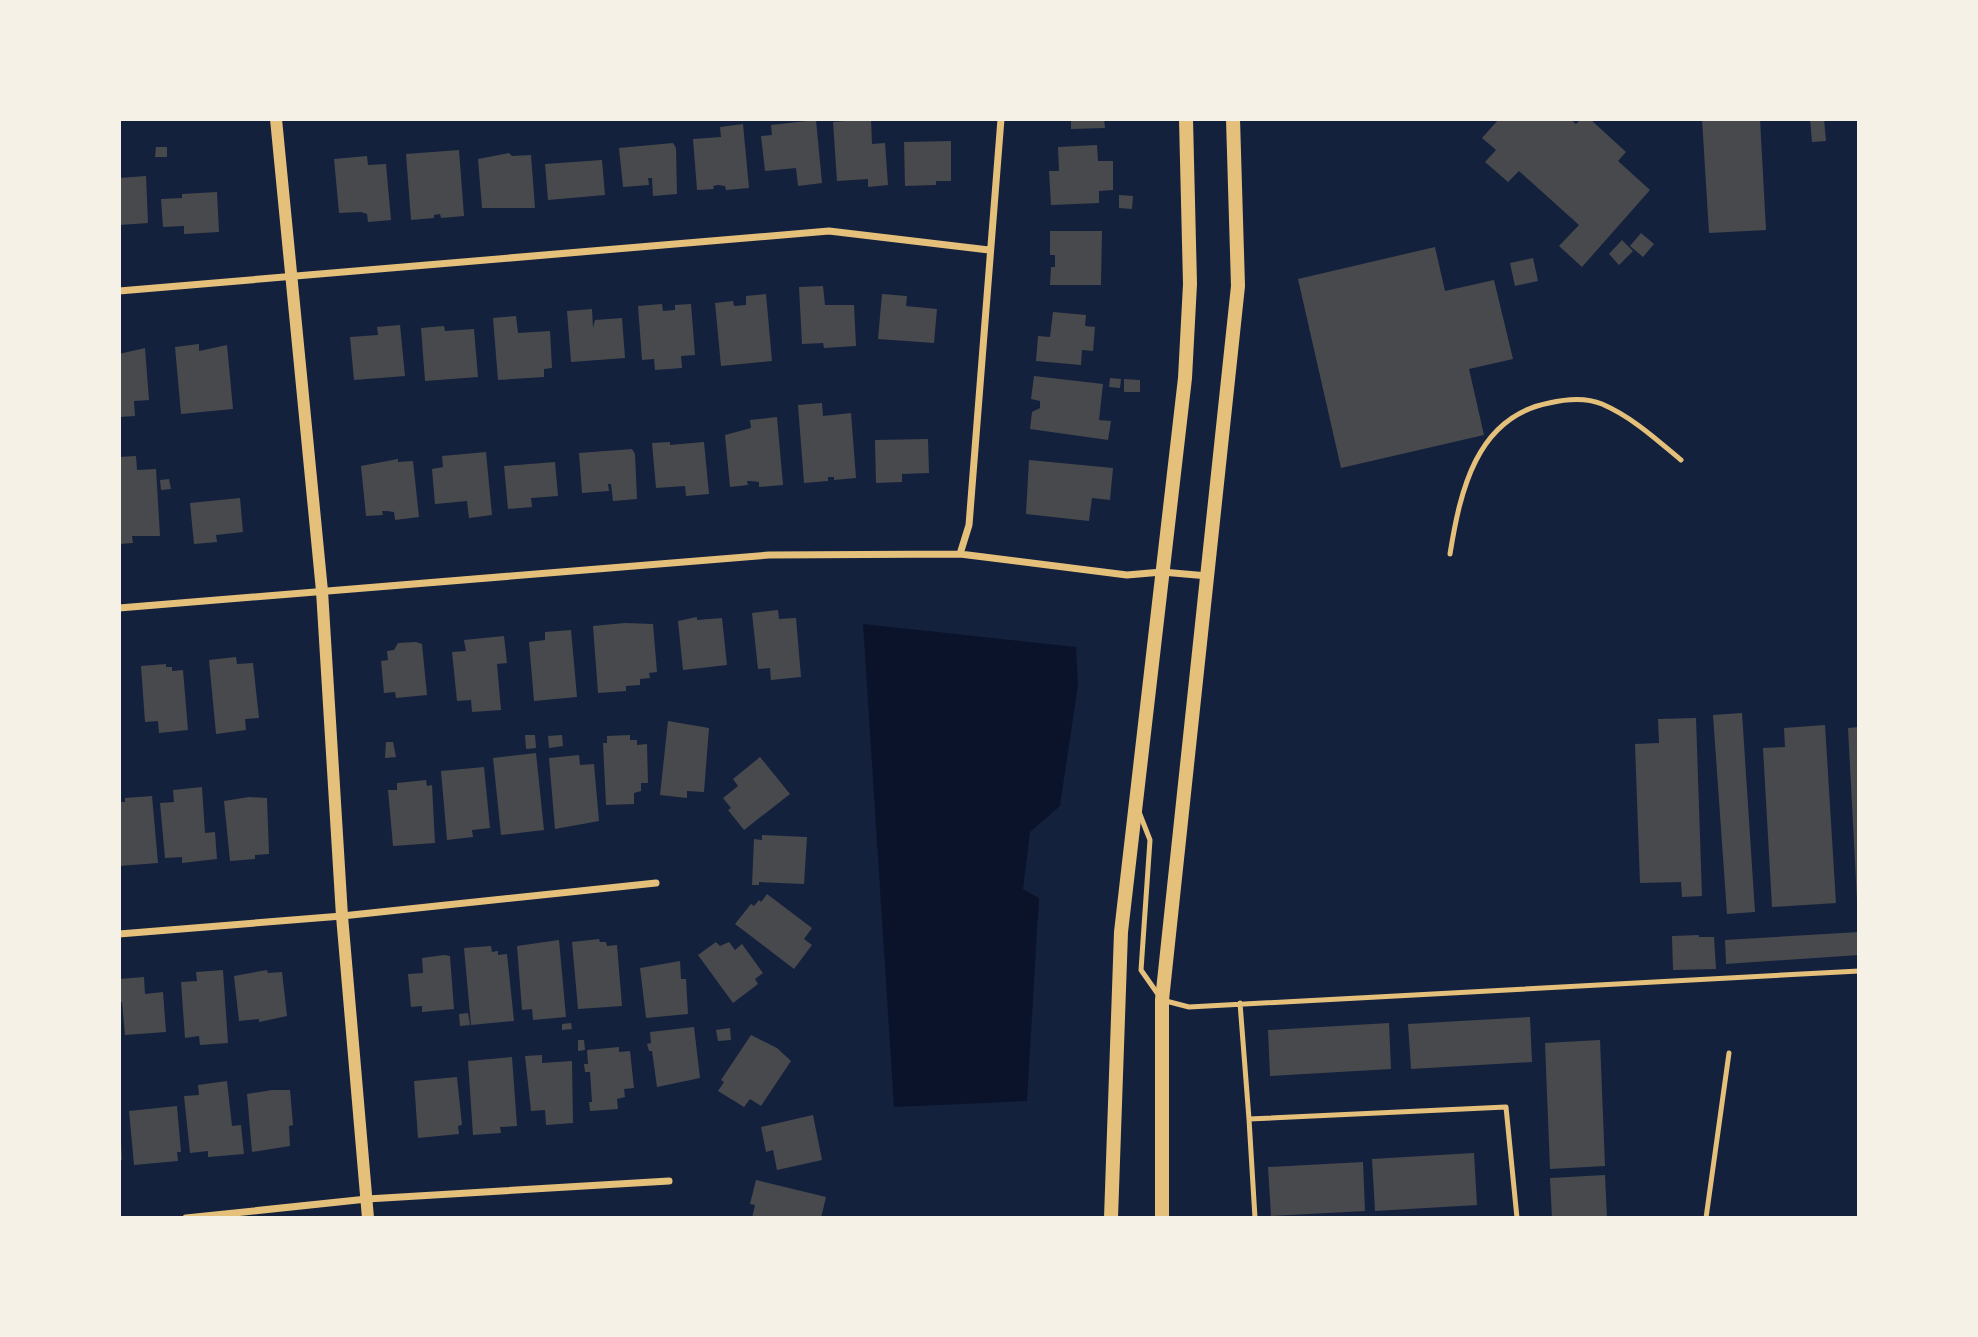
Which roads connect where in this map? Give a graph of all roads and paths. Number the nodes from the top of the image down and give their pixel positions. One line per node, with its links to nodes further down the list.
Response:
1 (276, 119): 6 (street)
2 (1001, 119): 5 (street)
3 (1186, 119): 11 (main road)
4 (1233, 119): 12 (main road)
5 (989, 250): 6 (street); 9 (street)
6 (289, 277): 7 (street); 13 (street)
7 (119, 290)
8 (1681, 460): 10 (lane)
9 (960, 554): 11 (street); 13 (street)
10 (1450, 554)
11 (1162, 572): 12 (street); 15 (main road)
12 (1209, 576): 20 (main road)
13 (322, 591): 14 (street); 17 (street)
14 (119, 608)
15 (1136, 803): 20 (lane); 28 (main road)
16 (656, 883): 17 (street)
17 (342, 916): 18 (street); 25 (street)
18 (119, 934)
19 (1859, 971): 21 (lane)
20 (1162, 1000): 21 (lane); 29 (main road)
21 (1240, 1003): 23 (lane)
22 (1729, 1053): 32 (lane)
23 (1250, 1118): 30 (lane); 31 (lane)
24 (669, 1181): 25 (street)
25 (366, 1199): 26 (street); 27 (street)
26 (186, 1218)
27 (368, 1218)
28 (1111, 1218)
29 (1162, 1218)
30 (1255, 1218)
31 (1517, 1218)
32 (1706, 1218)

